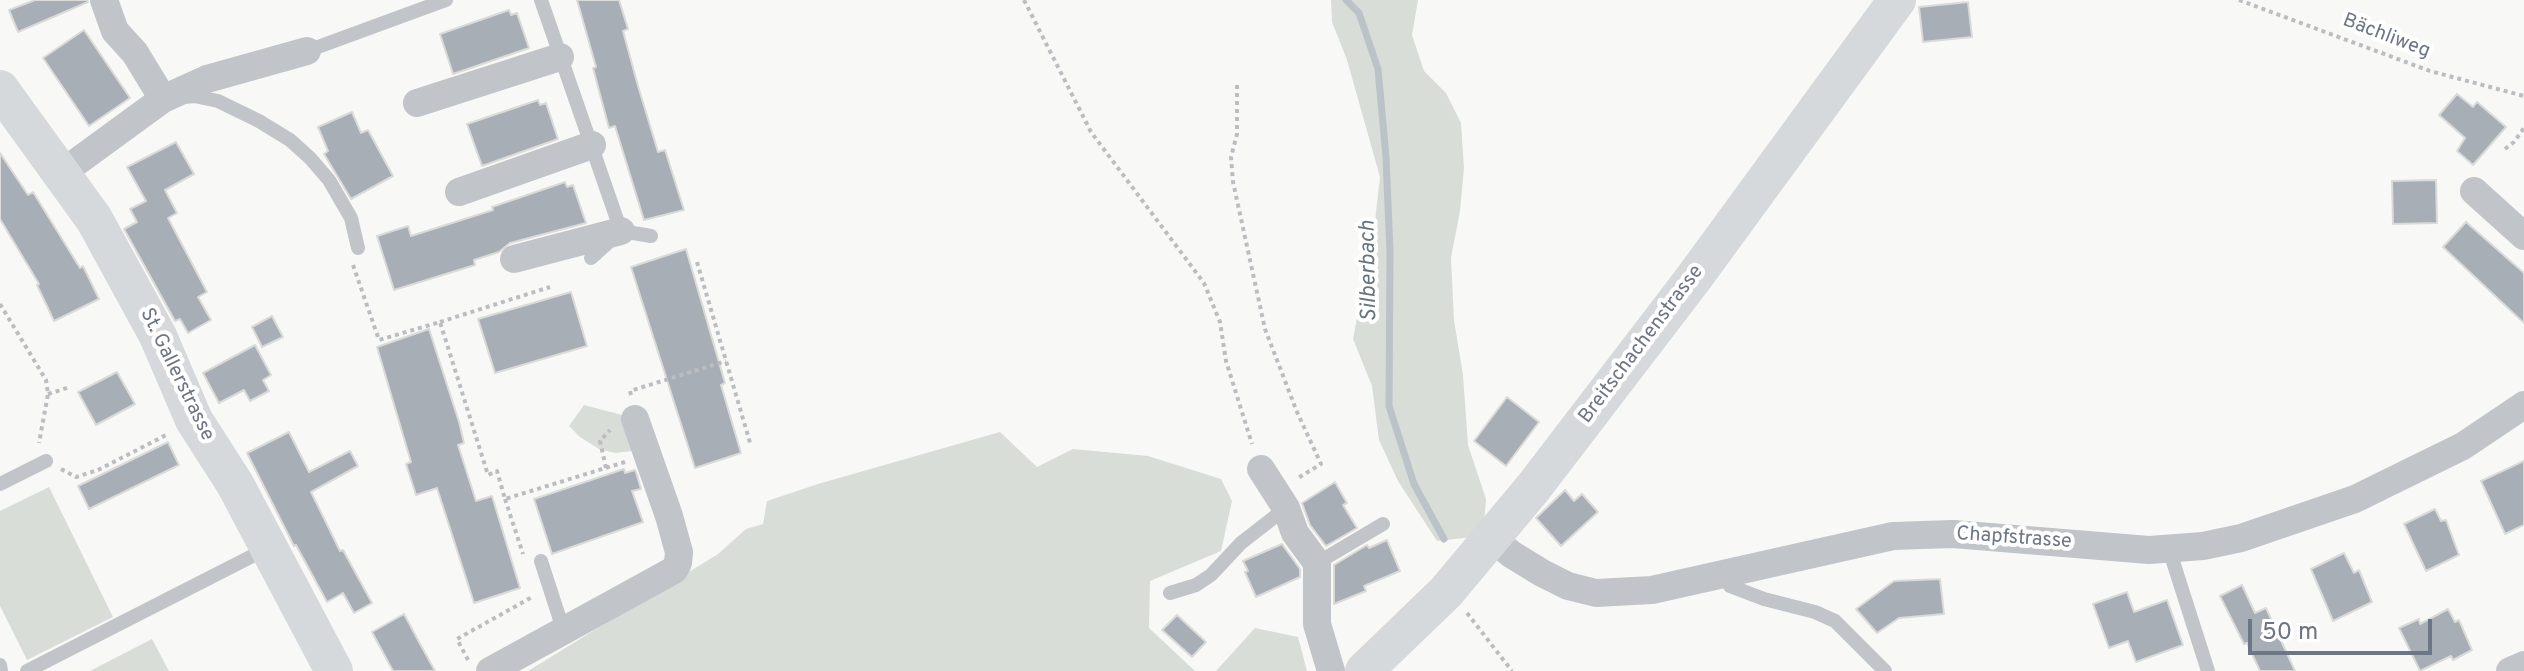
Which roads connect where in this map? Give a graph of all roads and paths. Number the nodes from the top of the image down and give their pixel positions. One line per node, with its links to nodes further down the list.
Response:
1 (104, 0): 12 (street)
2 (446, 0): 7 (lane)
3 (541, 0): 8 (lane)
4 (1024, 0): 40 (path)
5 (1897, 0): 43 (street, Breitschachenstrasse)
6 (2239, 0): 11 (path, Bächliweg)
7 (307, 51): 12 (street)
8 (560, 57): 13 (street); 15 (lane)
9 (1237, 85): 40 (path)
10 (0, 89): 17 (street, St. Gallerstrasse)
11 (2524, 96)
12 (163, 99): 17 (street); 23 (lane)
13 (417, 103)
14 (2524, 128): 16 (path)
15 (592, 145): 19 (street); 20 (lane)
16 (2505, 149)
17 (63, 172): 44 (street, St. Gallerstrasse)
18 (2474, 191): 22 (street)
19 (459, 192)
20 (621, 231): 21 (lane); 24 (lane); 25 (street)
21 (651, 236)
22 (2524, 236)
23 (358, 248): 29 (path)
24 (591, 258)
25 (514, 259)
26 (697, 262): 30 (path)
27 (550, 287): 29 (path)
28 (0, 304): 32 (path)
29 (440, 322): 41 (path)
30 (726, 361): 34 (path); 36 (path)
31 (70, 387): 32 (path)
32 (48, 394): 38 (path)
33 (2524, 405): 45 (street, Chapfstrasse)
34 (635, 419): 37 (street)
35 (174, 431): 38 (path)
36 (751, 446)
37 (647, 456): 41 (path); 53 (street)
38 (46, 461): 39 (lane)
39 (0, 484)
40 (1274, 490): 48 (street); 52 (lane)
41 (505, 499): 47 (path)
42 (1383, 524): 48 (lane)
43 (1492, 538): 49 (street, Chapfstrasse); 51 (street, Breitschachenstrasse)
44 (269, 548): 58 (lane); 59 (street, St. Gallerstrasse)
45 (2169, 549): 49 (street, Chapfstrasse); 64 (lane)
46 (541, 561): 53 (lane)
47 (526, 562)
48 (1317, 563): 60 (street)
49 (1727, 573): 63 (lane)
50 (532, 585): 56 (path)
51 (1446, 592): 61 (street, Breitschachenstrasse); 62 (path)
52 (1170, 593)
53 (563, 629): 56 (street)
54 (0, 665): 57 (lane)
55 (2524, 665): 65 (street)
56 (480, 669)
57 (1, 671)
58 (27, 671)
59 (334, 671)
60 (1331, 671)
61 (1364, 671)
62 (1512, 671)
63 (1885, 671)
64 (2208, 671)
65 (2510, 671)

